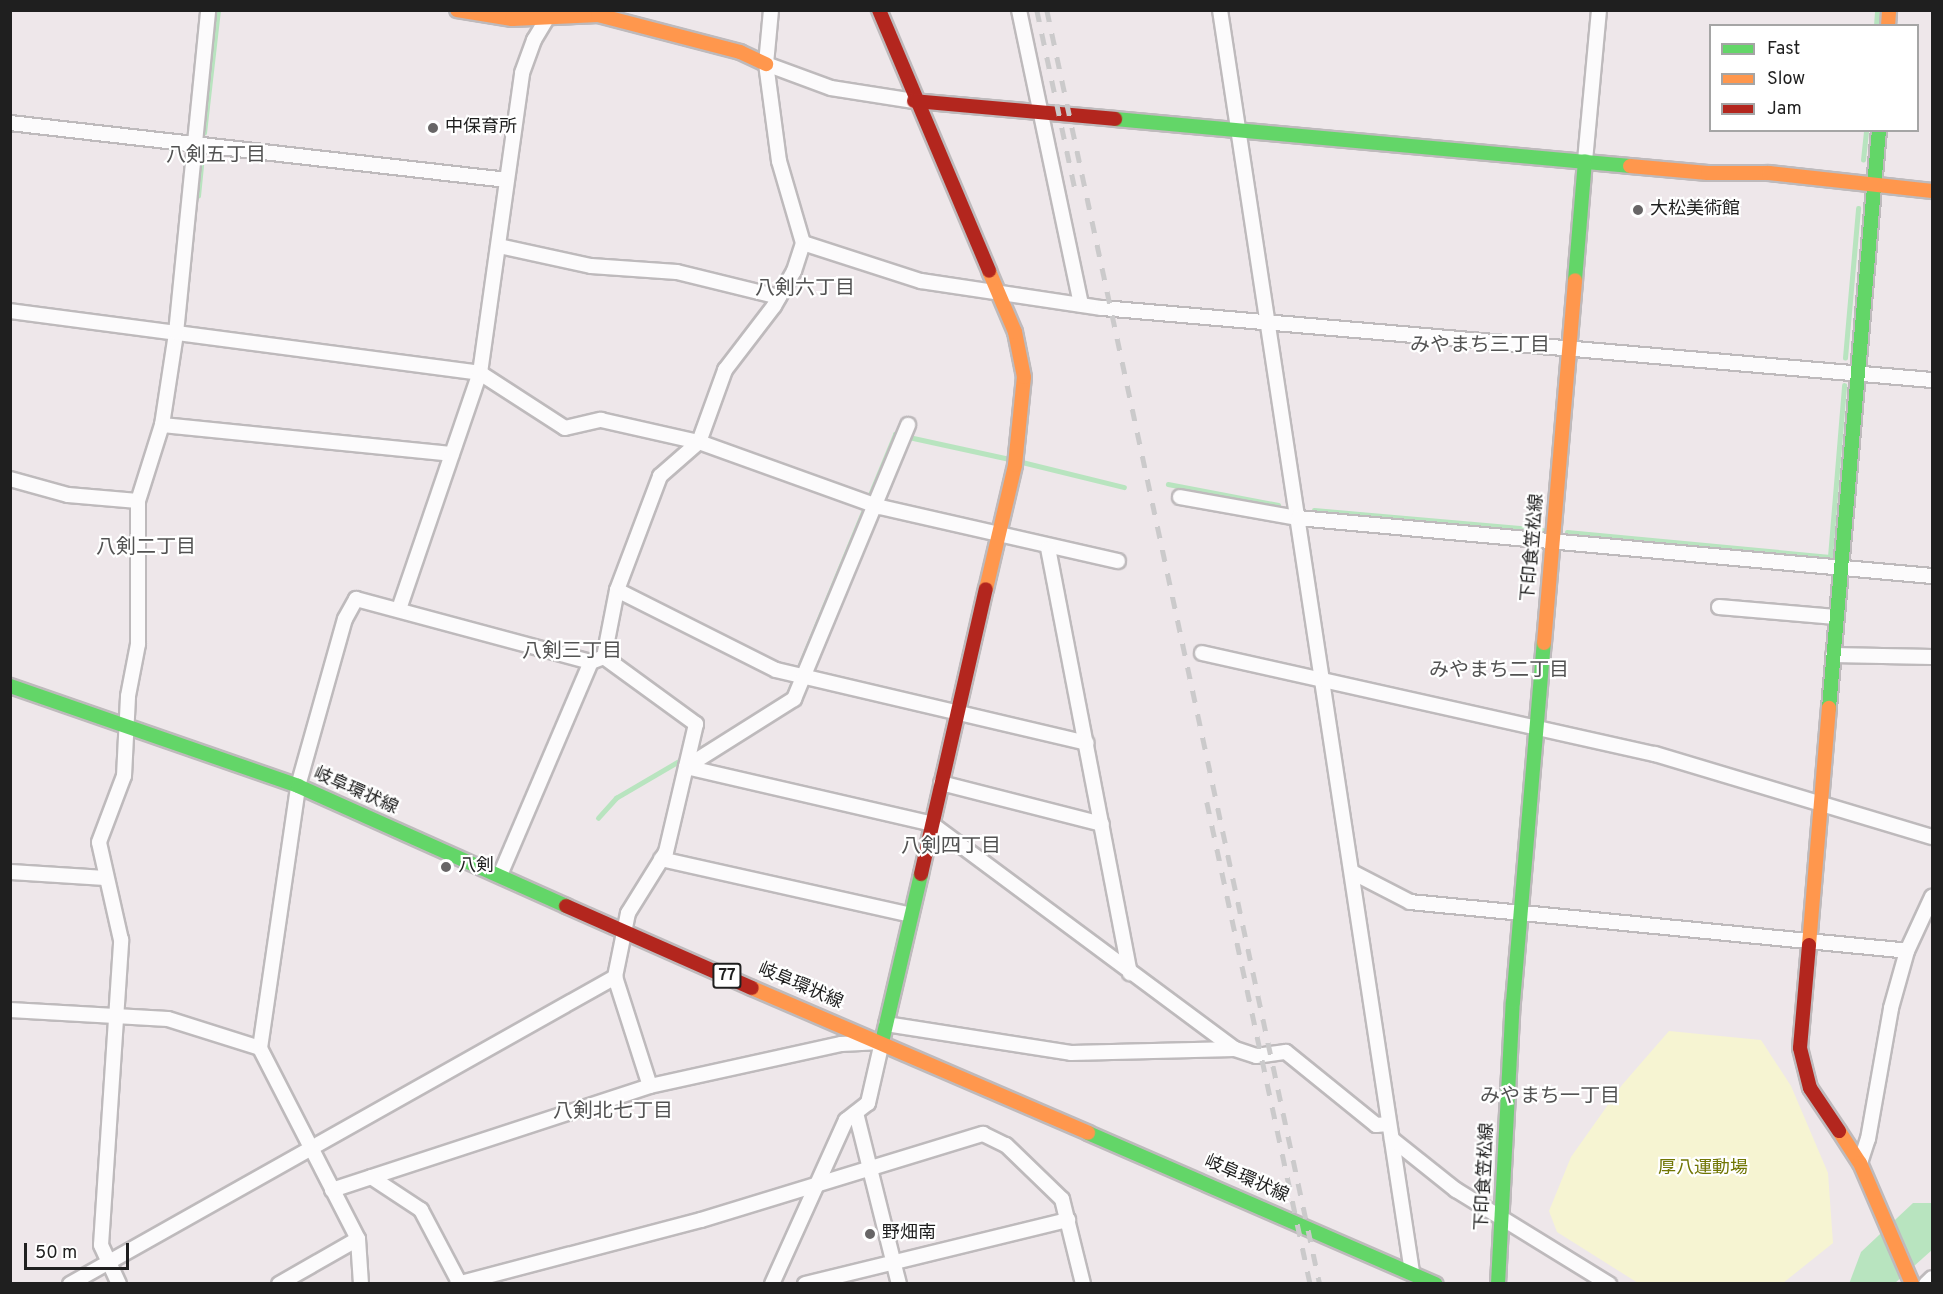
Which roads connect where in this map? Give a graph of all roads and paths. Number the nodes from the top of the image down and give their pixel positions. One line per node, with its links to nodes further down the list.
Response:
1 (208, 10): 15 (street)
2 (458, 10): 8 (street)
3 (771, 10): 9 (street)
4 (879, 10): 10 (street)
5 (1019, 10): 11 (street)
6 (1220, 10): 13 (street)
7 (1599, 10): 16 (street)
8 (550, 13): 9 (street); 17 (street)
9 (766, 64): 10 (street); 20 (street)
10 (914, 100): 11 (street); 22 (street)
11 (1039, 112): 13 (street); 24 (street)
12 (10, 123): 15 (street)
13 (1240, 129): 16 (street); 26 (street)
14 (1879, 132): 18 (street)
15 (193, 143): 17 (street); 27 (street)
16 (1586, 161): 18 (street); 28 (street, 下印食笠松線)
17 (507, 180): 21 (street)
18 (1874, 186): 19 (street); 30 (street)
19 (1932, 191)
20 (803, 243): 22 (street); 23 (street)
21 (499, 246): 23 (street); 29 (street)
22 (998, 293): 24 (street); 41 (street)
23 (779, 297): 34 (street)
24 (1081, 305): 26 (street)
25 (10, 311): 27 (street)
26 (1270, 323): 28 (street); 40 (street)
27 (176, 333): 29 (street); 32 (street)
28 (1569, 349): 30 (street); 42 (street, 下印食笠松線)
29 (480, 373): 34 (street); 35 (street)
30 (1856, 373): 31 (street); 45 (street)
31 (1932, 380)
32 (162, 425): 35 (street); 38 (street)
33 (908, 425): 39 (street)
34 (699, 442): 39 (street); 47 (street)
35 (452, 454): 49 (street)
36 (10, 478): 38 (street)
37 (1180, 497): 40 (street)
38 (138, 501): 60 (street)
39 (874, 504): 41 (street); 56 (street)
40 (1298, 519): 42 (street); 57 (street)
41 (997, 535): 43 (street); 59 (street)
42 (1553, 543): 45 (street); 61 (street, 下印食笠松線)
43 (1048, 548): 44 (street); 62 (street)
44 (1118, 561)
45 (1840, 568): 46 (street); 50 (street)
46 (1932, 576)
47 (617, 590): 53 (street); 56 (street)
48 (1719, 607): 50 (street)
49 (399, 609): 55 (street); 65 (street)
50 (1836, 617): 52 (street)
51 (1202, 653): 57 (street)
52 (1833, 655): 54 (street); 66 (street)
53 (604, 657): 55 (street); 63 (street)
54 (1932, 657)
55 (591, 662): 73 (street)
56 (804, 676): 59 (street); 63 (street)
57 (1324, 679): 61 (street); 72 (street)
58 (10, 686): 60 (street, 岐阜環状線 / 77)
59 (957, 711): 62 (street); 64 (street)
60 (126, 724): 65 (street, 岐阜環状線 / 77); 74 (street)
61 (1537, 729): 66 (street); 76 (street, 下印食笠松線)
62 (1087, 743): 68 (street)
63 (686, 767): 67 (street); 70 (street)
64 (941, 783): 67 (street); 68 (street)
65 (298, 786): 73 (street, 岐阜環状線 / 77); 87 (street)
66 (1821, 802): 69 (street); 79 (street)
67 (932, 824): 77 (street); 81 (street)
68 (1102, 824): 81 (street)
69 (1932, 837)
70 (662, 859): 77 (street); 78 (street)
71 (10, 872): 74 (street)
72 (1352, 872): 76 (street); 91 (street)
73 (500, 875): 78 (street, 岐阜環状線 / 77)
74 (106, 878): 84 (street)
75 (1932, 897): 80 (street)
76 (1522, 911): 79 (street); 99 (street, 下印食笠松線)
77 (911, 915): 85 (street)
78 (623, 932): 82 (street); 86 (street, 岐阜環状線 / 77)
79 (1809, 940): 80 (street); 94 (street)
80 (1907, 951): 94 (street)
81 (1130, 973): 88 (street)
82 (615, 977): 89 (street); 93 (street)
83 (10, 1010): 84 (street)
84 (113, 1017): 87 (street); 103 (street)
85 (886, 1024): 86 (street); 88 (street)
86 (882, 1042): 89 (street); 90 (street); 104 (street, 岐阜環状線 / 77)
87 (260, 1048): 93 (street)
88 (1235, 1049): 91 (street)
89 (650, 1086): 96 (street)
90 (856, 1113): 95 (street); 97 (street)
91 (1389, 1124): 92 (street)
92 (1392, 1139): 99 (street); 104 (street)
93 (311, 1148): 98 (street); 103 (street)
94 (1860, 1163): 106 (street)
95 (870, 1169): 97 (street); 100 (street); 102 (street)
96 (371, 1177): 98 (street); 107 (street)
97 (815, 1185): 107 (street); 112 (street)
98 (332, 1190): 101 (street)
99 (1502, 1218): 117 (street, 下印食笠松線); 118 (street)
100 (1068, 1220): 102 (street); 115 (street)
101 (357, 1239): 110 (street); 111 (street)
102 (894, 1262): 113 (street); 114 (street)
103 (108, 1263): 108 (street); 109 (street)
104 (1412, 1272): 116 (street, 岐阜環状線 / 77)
105 (1932, 1278): 119 (street)
106 (1911, 1282)
107 (459, 1283)
108 (70, 1284)
109 (118, 1284)
110 (279, 1284)
111 (361, 1284)
112 (772, 1284)
113 (805, 1284)
114 (899, 1284)
115 (1083, 1284)
116 (1436, 1284)
117 (1498, 1284)
118 (1609, 1284)
119 (1926, 1284)

